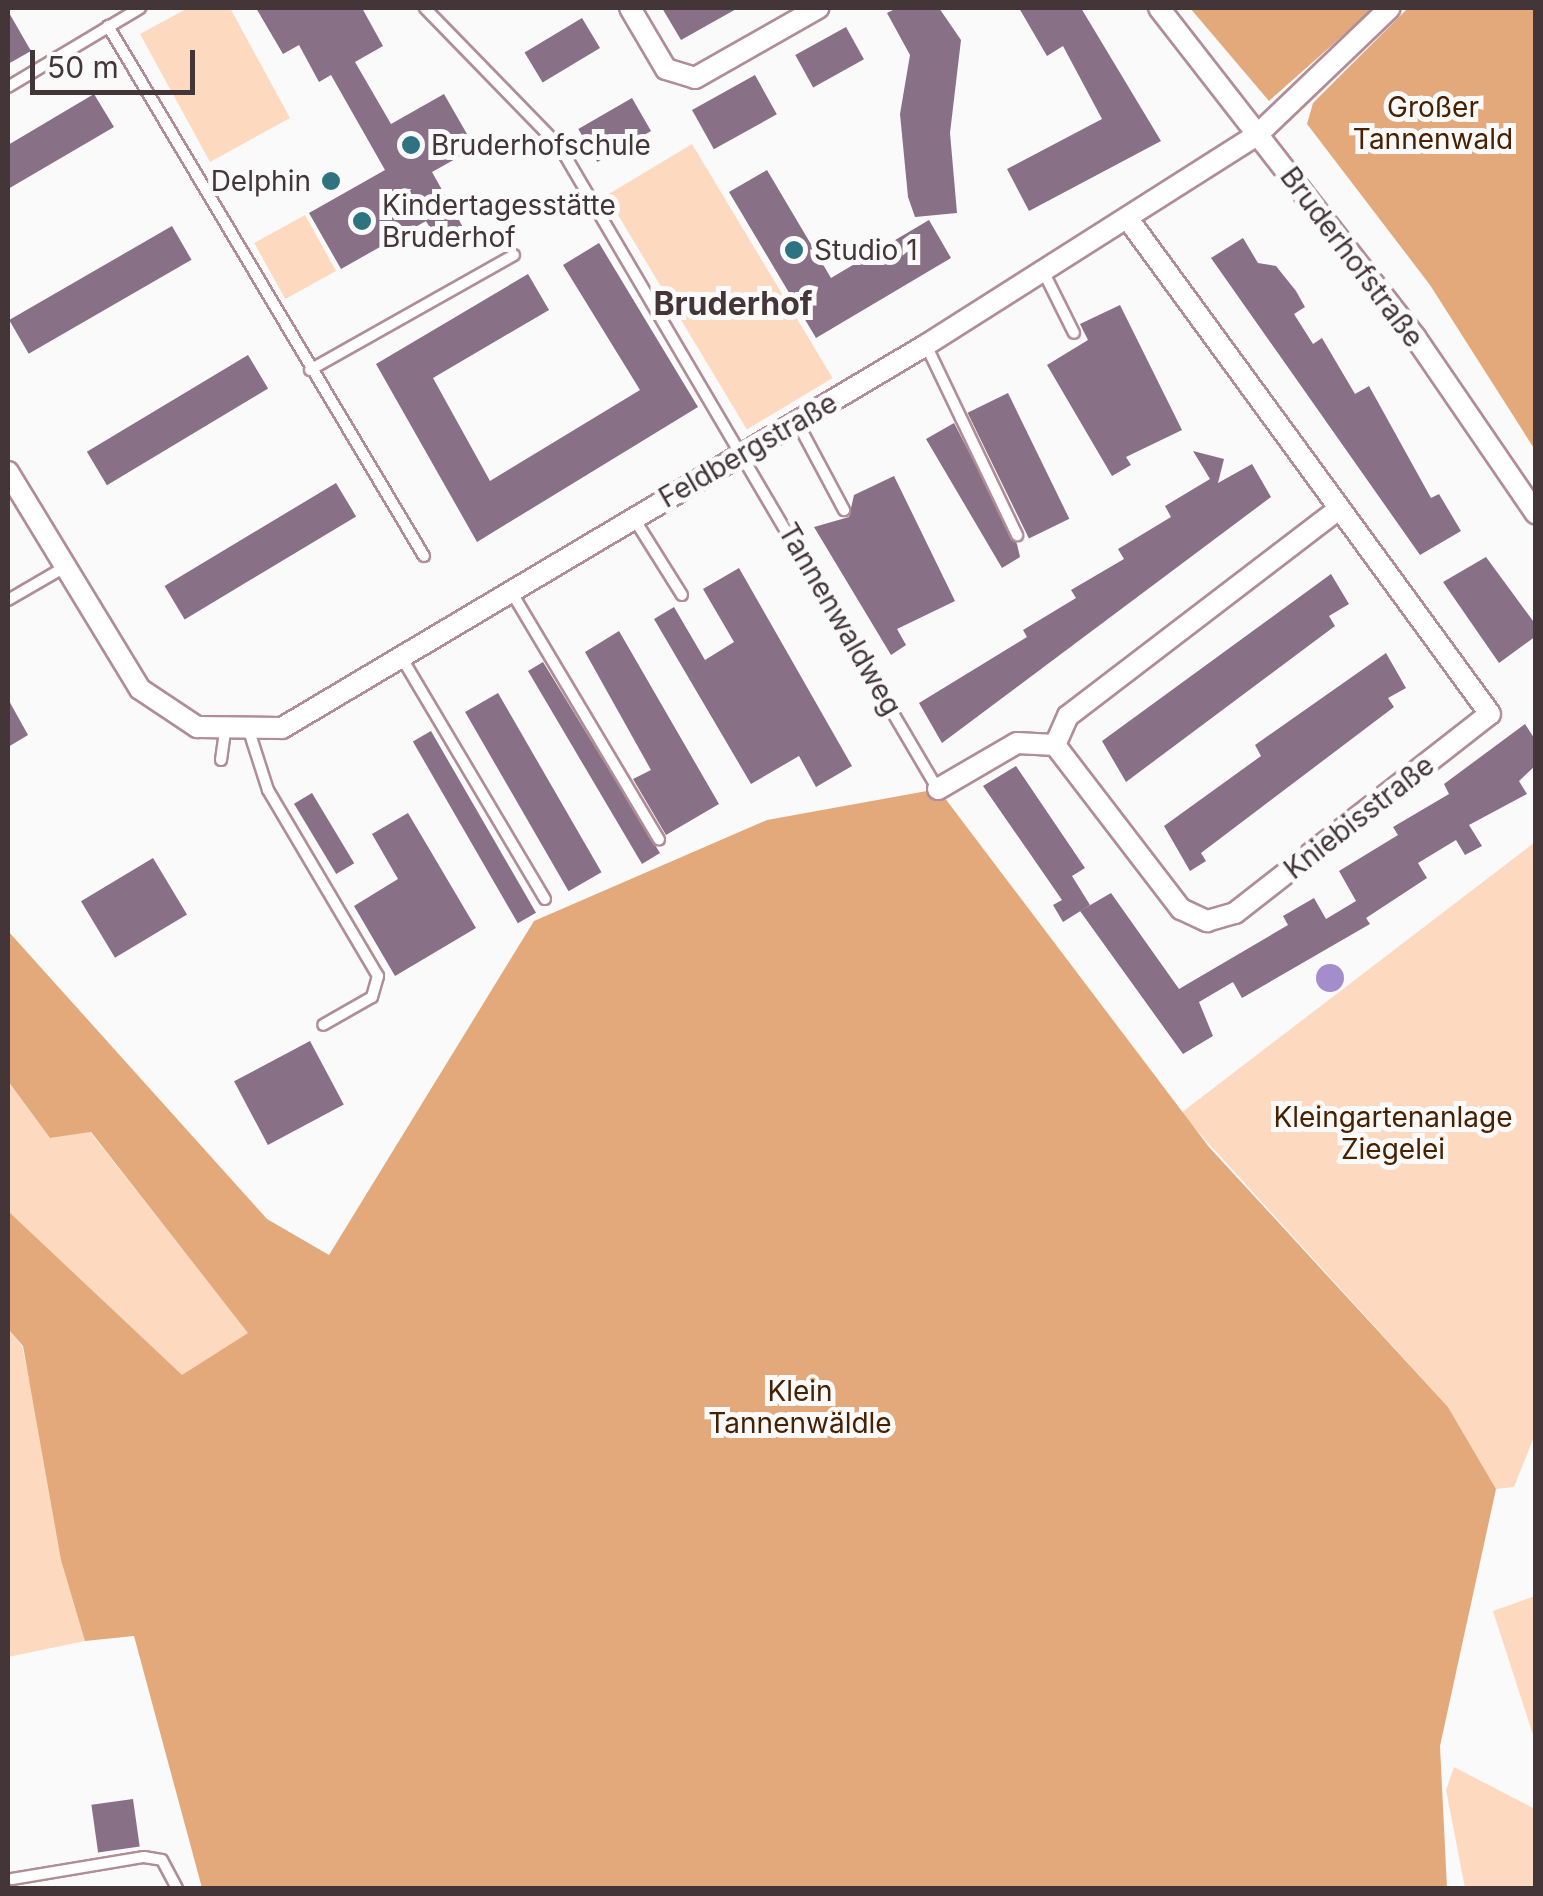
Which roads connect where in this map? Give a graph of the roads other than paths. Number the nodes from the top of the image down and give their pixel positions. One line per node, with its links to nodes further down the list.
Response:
1 (140, 8): 7 (lane)
2 (425, 8): 17 (lane, Tannenwaldweg)
3 (630, 8): 4 (street)
4 (818, 8)
5 (1159, 8): 9 (street, Bruderhofstraße)
6 (1390, 8): 9 (street, Feldbergstraße)
7 (108, 26): 8 (lane); 15 (lane)
8 (8, 87)
9 (1258, 134): 10 (street, Feldbergstraße); 21 (street, Bruderhofstraße)
10 (1128, 219): 12 (street, Feldbergstraße); 19 (street, Kniebisstraße)
11 (514, 255): 15 (lane)
12 (1044, 271): 13 (lane); 14 (street, Feldbergstraße)
13 (1074, 332)
14 (926, 345): 16 (street, Feldbergstraße); 23 (lane)
15 (310, 370): 24 (lane)
16 (796, 422): 17 (street, Feldbergstraße); 20 (lane)
17 (742, 449): 22 (street, Feldbergstraße); 34 (lane, Tannenwaldweg)
18 (8, 472): 25 (street, Feldbergstraße)
19 (1338, 509): 32 (street); 32 (street, Kniebisstraße)
20 (844, 510)
21 (1536, 514)
22 (633, 516): 26 (street, Feldbergstraße); 27 (lane)
23 (1017, 535)
24 (424, 556)
25 (63, 568): 28 (lane); 30 (street, Feldbergstraße)
26 (512, 593): 29 (street, Feldbergstraße); 35 (lane)
27 (682, 595)
28 (8, 600)
29 (403, 660): 31 (street, Feldbergstraße); 36 (lane)
30 (225, 732): 31 (street, Feldbergstraße); 33 (lane)
31 (250, 734): 37 (lane)
32 (1056, 745): 34 (street)
33 (221, 760)
34 (938, 789)
35 (659, 840)
36 (545, 899)
37 (323, 1024)
38 (12, 1879): 39 (lane)
39 (177, 1888)

